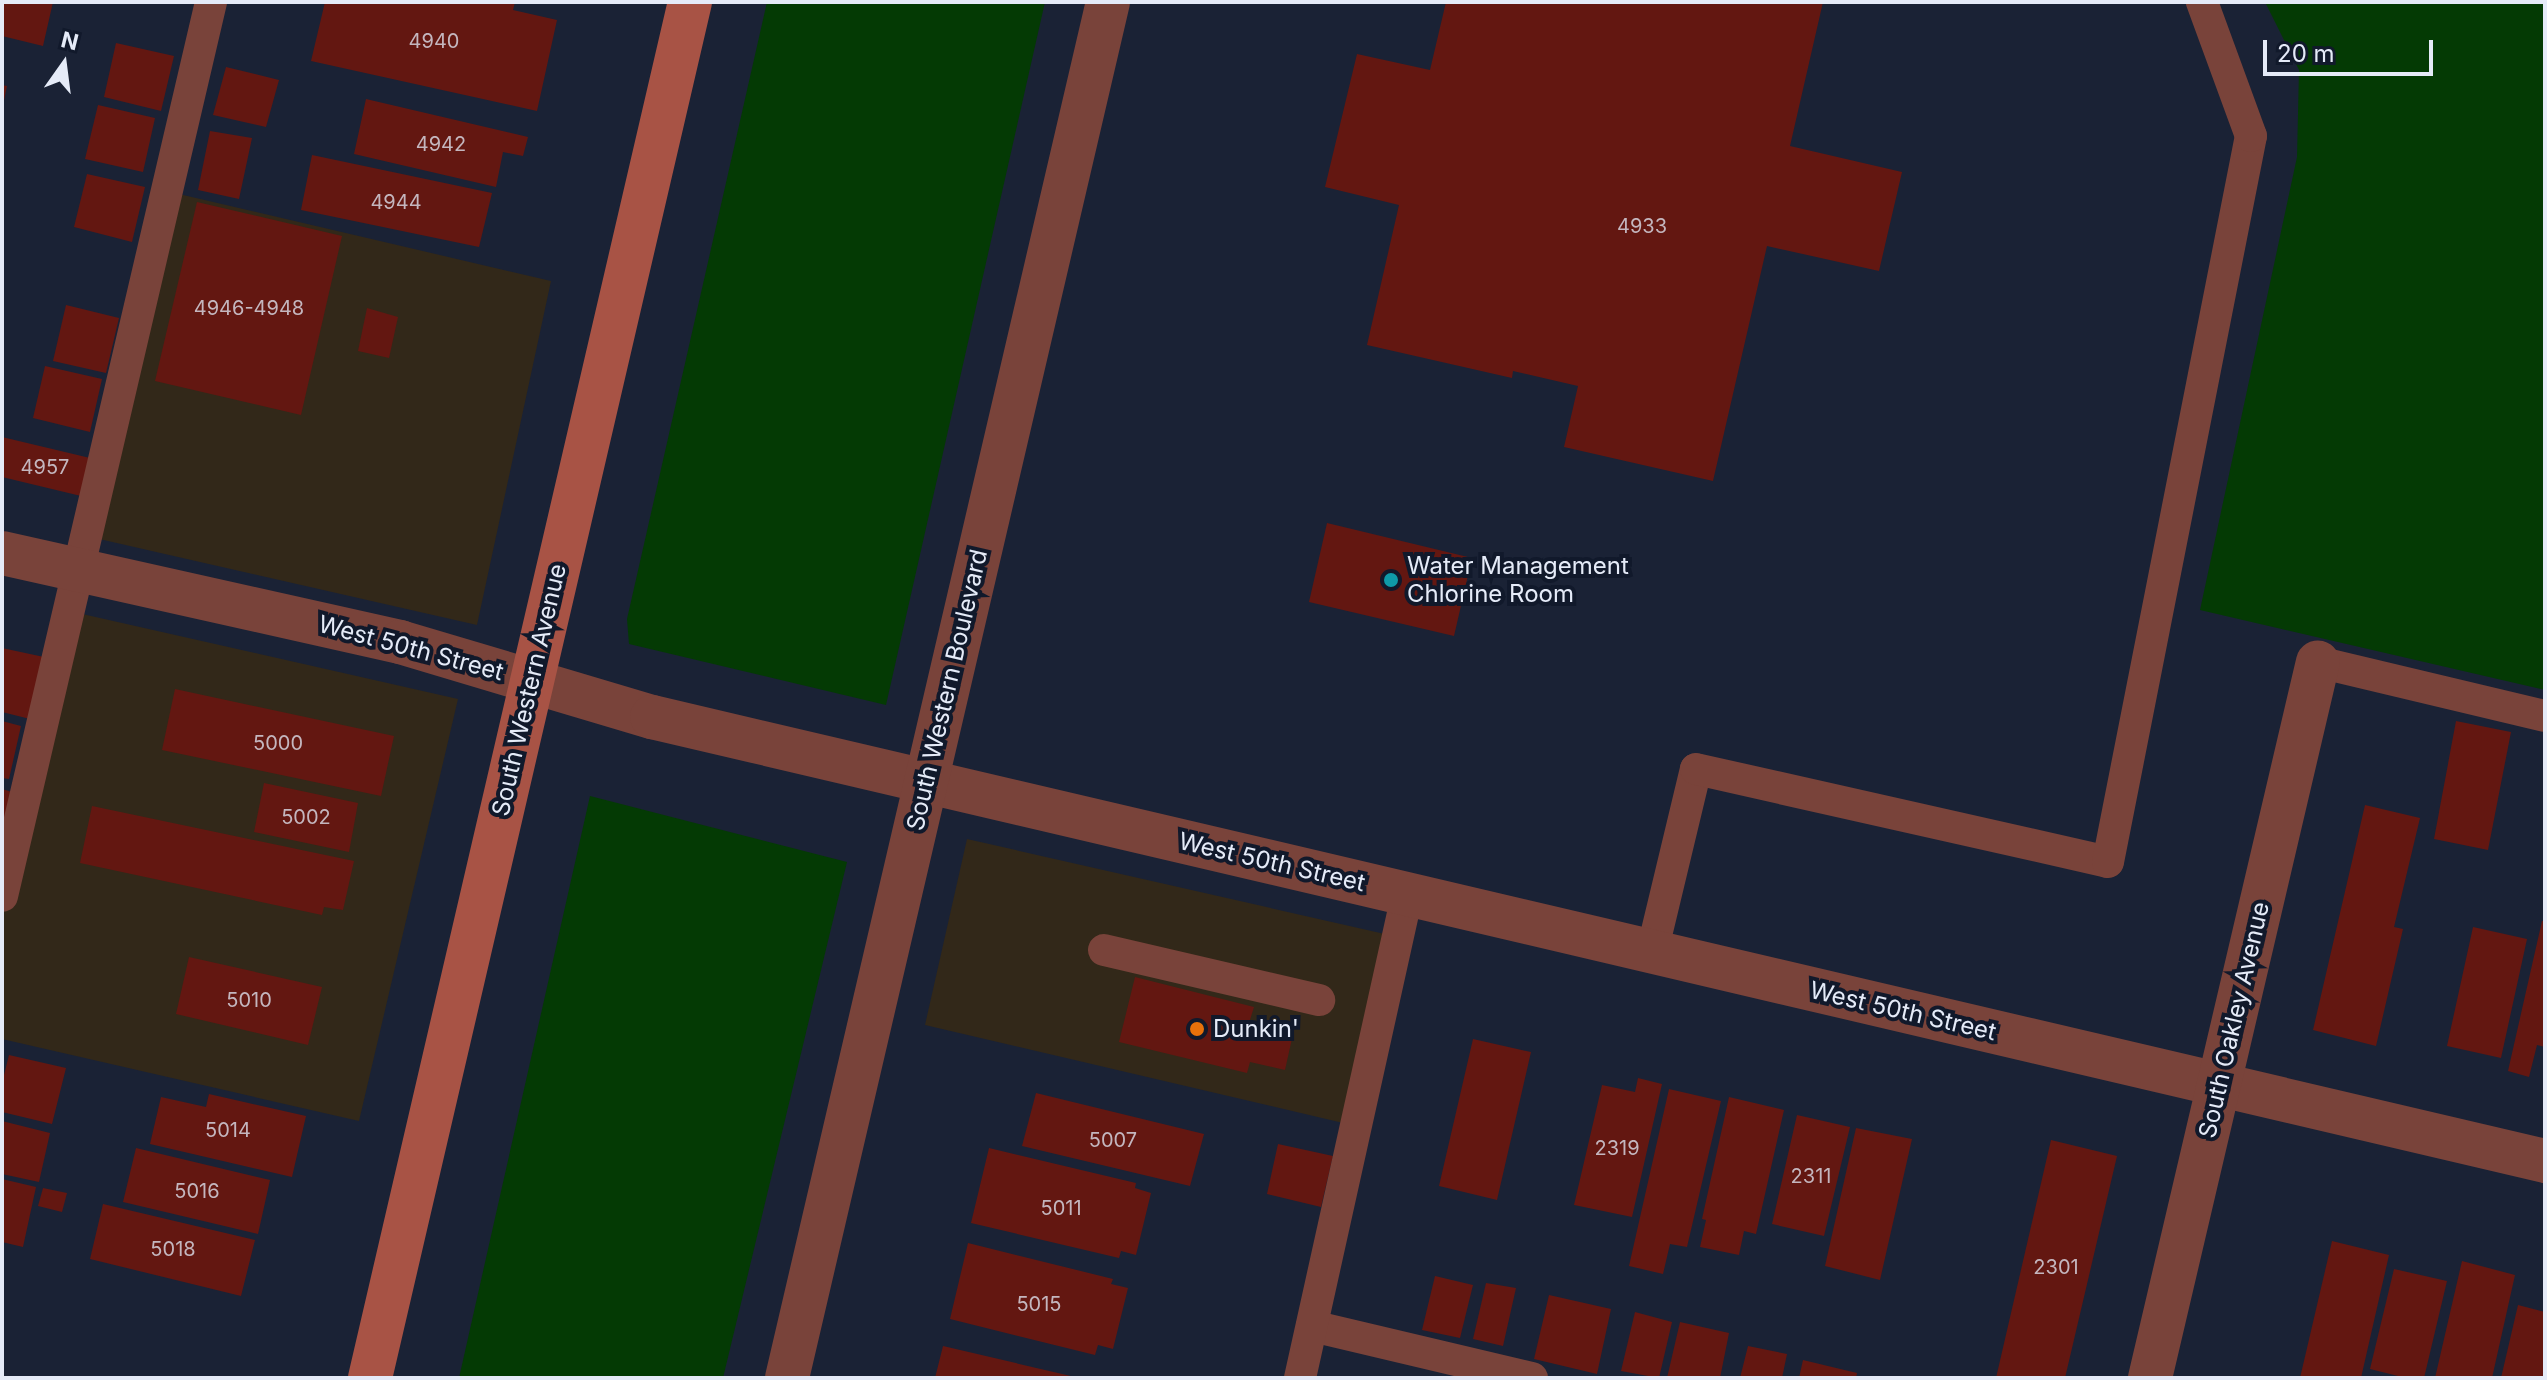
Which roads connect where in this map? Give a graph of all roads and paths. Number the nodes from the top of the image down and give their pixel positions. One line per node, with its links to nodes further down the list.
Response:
1 (211, 2): 6 (lane)
2 (690, 2): 8 (main road, South Western Avenue)
3 (1108, 2): 10 (street, South Western Boulevard)
4 (2202, 2): 14 (lane)
5 (2, 553): 6 (street, West 50th Street)
6 (78, 570): 8 (street, West 50th Street); 12 (lane)
7 (2318, 662): 9 (lane); 16 (street, South Oakley Avenue)
8 (531, 680): 10 (street, West 50th Street); 19 (main road, South Western Avenue)
9 (2545, 716)
10 (926, 781): 11 (street, West 50th Street); 20 (street, South Western Boulevard)
11 (1407, 894): 14 (street, West 50th Street); 18 (lane)
12 (2, 896)
13 (1104, 950): 15 (lane)
14 (1652, 952): 16 (street, West 50th Street)
15 (1319, 1000)
16 (2218, 1085): 17 (street, West 50th Street); 23 (street, South Oakley Avenue)
17 (2545, 1161)
18 (1312, 1326): 21 (lane); 22 (lane)
19 (370, 1378)
20 (787, 1378)
21 (1300, 1378)
22 (1532, 1378)
23 (2150, 1378)

